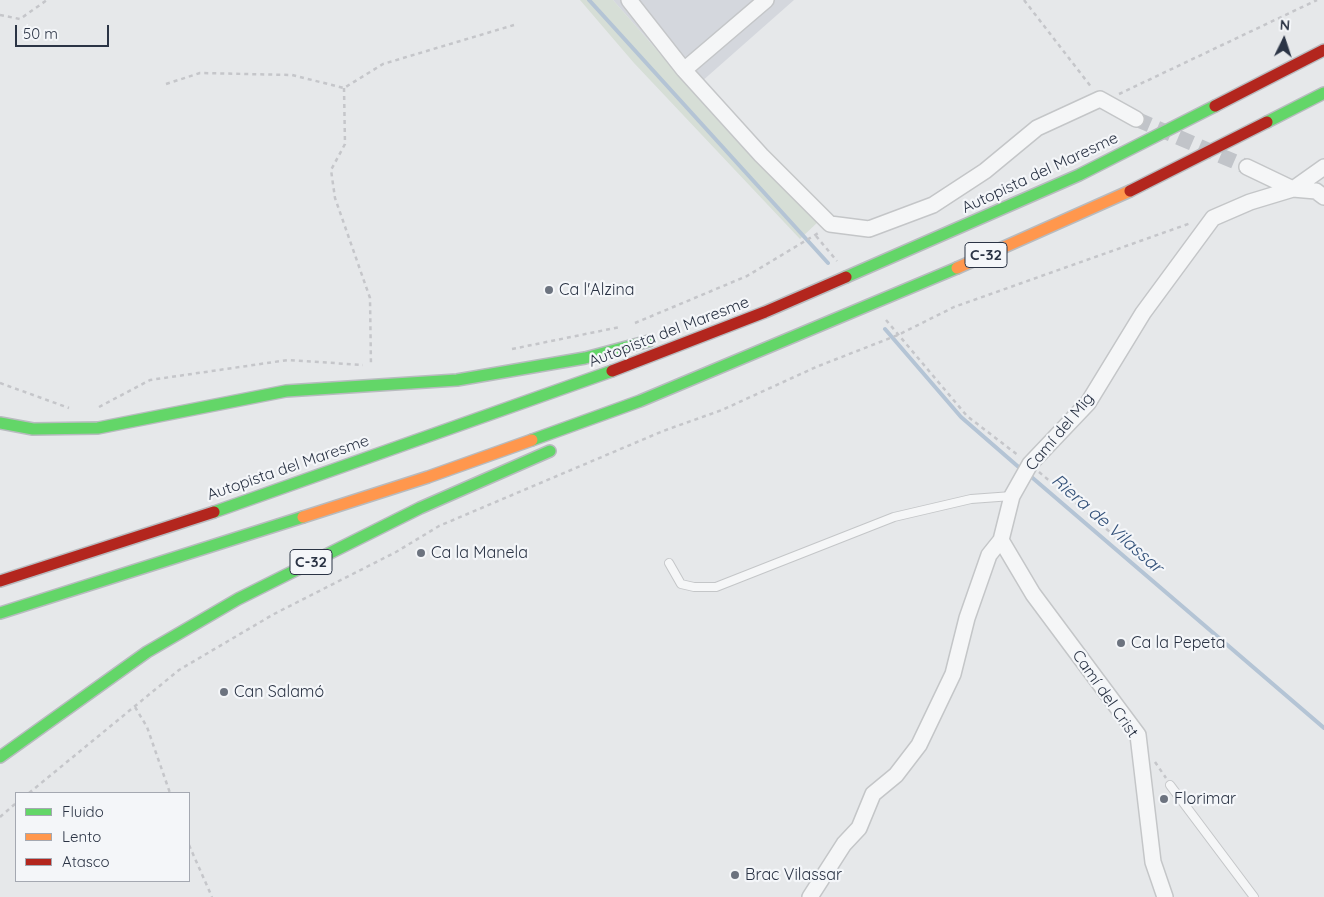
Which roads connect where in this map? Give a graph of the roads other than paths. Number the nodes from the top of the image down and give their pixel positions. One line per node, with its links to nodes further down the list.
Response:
1 (629, 0): 4 (street)
2 (766, 0): 4 (street)
3 (1324, 50): 11 (highway, Autopista del Maresme / C-32)
4 (684, 70): 6 (street)
5 (1324, 92): 12 (highway, C-32)
6 (1136, 119)
7 (1247, 167): 9 (street)
8 (1324, 167): 9 (street, Camí del Mig)
9 (1293, 189): 10 (street); 16 (street, Camí del Mig)
10 (1324, 197)
11 (765, 312): 13 (highway); 19 (highway, Autopista del Maresme / C-32)
12 (640, 401): 14 (highway, C-32); 20 (highway, C-32)
13 (0, 423)
14 (584, 433)
15 (560, 446): 21 (highway, C-32)
16 (1012, 496): 17 (street, Camí del Mig); 18 (lane)
17 (1001, 540): 23 (street, Camí del Mig); 24 (street, Camí del Crist)
18 (669, 563)
19 (0, 581)
20 (0, 613)
21 (0, 757)
22 (1170, 785): 25 (lane)
23 (810, 897)
24 (1165, 897)
25 (1254, 897)

